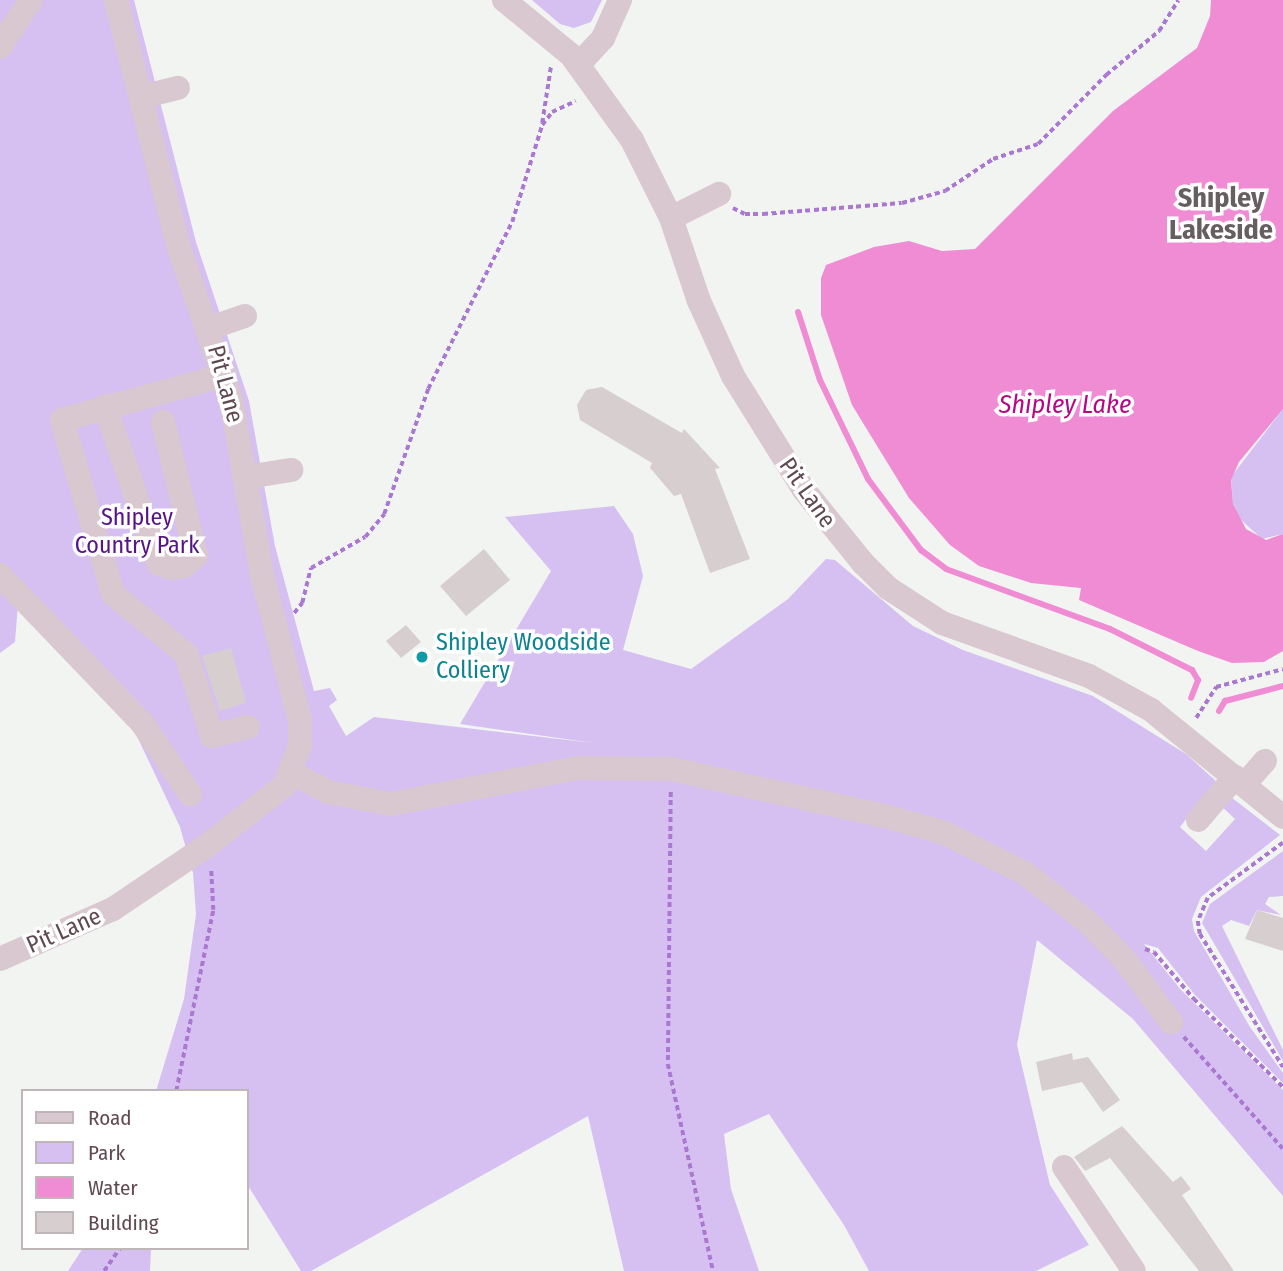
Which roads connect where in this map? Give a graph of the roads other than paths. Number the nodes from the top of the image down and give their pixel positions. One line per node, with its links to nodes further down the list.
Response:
1 (31, 0): 5 (street)
2 (116, 0): 8 (street, Pit Lane)
3 (504, 0): 6 (street, Pit Lane)
4 (620, 0): 6 (street)
5 (0, 47)
6 (579, 64): 10 (street, Pit Lane)
7 (178, 88): 8 (street)
8 (141, 97): 12 (street, Pit Lane)
9 (719, 194): 10 (street)
10 (671, 218): 22 (street, Pit Lane)
11 (245, 316): 12 (street)
12 (209, 328): 13 (street, Pit Lane)
13 (225, 375): 14 (street); 17 (street, Pit Lane)
14 (105, 406): 15 (street); 19 (street)
15 (163, 422)
16 (291, 470): 17 (street)
17 (247, 477): 21 (street, Pit Lane)
18 (0, 575): 23 (street)
19 (248, 727)
20 (1265, 761): 22 (street)
21 (292, 773): 26 (street, Pit Lane); 27 (street)
22 (1239, 781): 24 (street, Pit Lane); 25 (street)
23 (190, 794)
24 (1283, 817)
25 (1198, 820)
26 (0, 958)
27 (1171, 1022)
28 (1064, 1167): 29 (street)
29 (1134, 1271)

